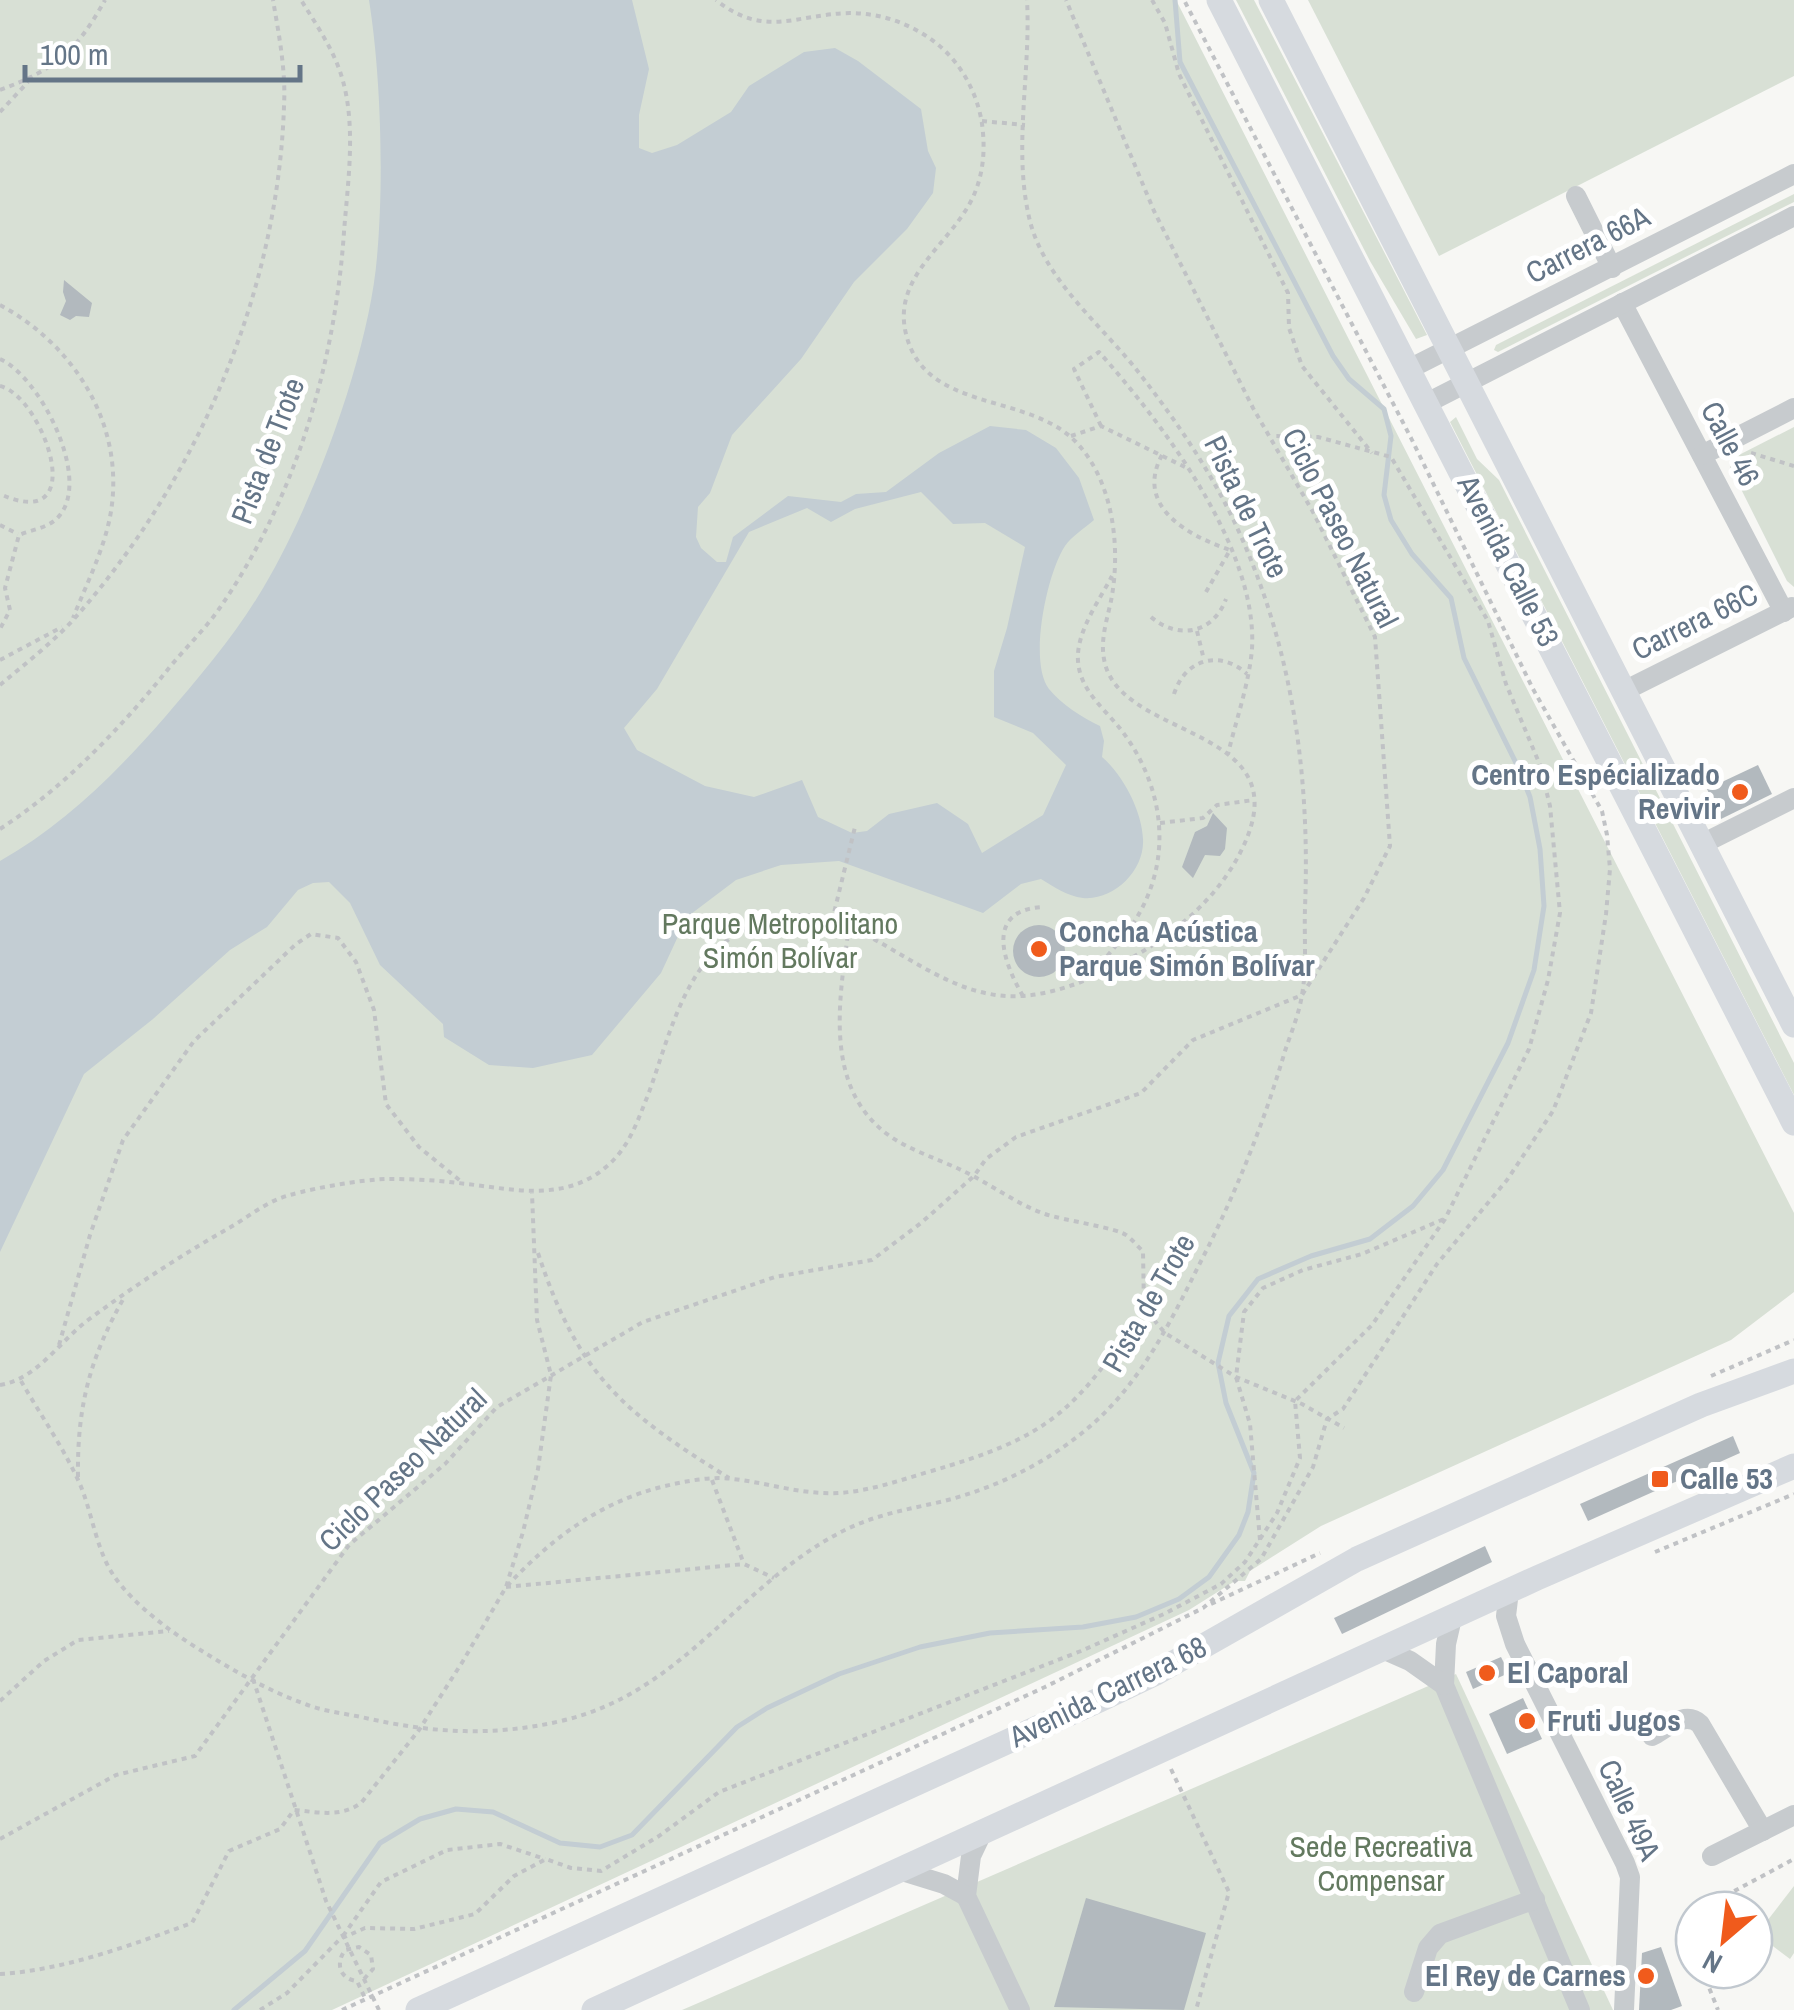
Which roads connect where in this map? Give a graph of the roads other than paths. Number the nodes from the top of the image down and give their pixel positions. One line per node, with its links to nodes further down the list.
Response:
1 (1219, 0): 9 (main road, Avenida Calle 53)
2 (1271, 0): 8 (main road, Avenida Calle 53)
3 (1794, 174): 6 (street, Carrera 66A)
4 (1576, 196): 6 (street)
5 (1794, 216): 7 (street)
6 (1612, 268): 8 (street, Carrera 66A)
7 (1622, 304): 10 (street); 13 (street, Calle 46)
8 (1449, 349): 9 (street, Carrera 66A); 10 (main road, Avenida Calle 53)
9 (1409, 369): 11 (main road, Avenida Calle 53)
10 (1466, 383): 11 (street); 15 (main road, Avenida Calle 53)
11 (1427, 403): 19 (main road, Avenida Calle 53)
12 (1794, 408): 13 (street)
13 (1702, 455): 14 (street, Calle 46)
14 (1789, 609): 15 (street, Carrera 66C)
15 (1624, 691): 17 (main road, Avenida Calle 53)
16 (1794, 798): 17 (street)
17 (1702, 844): 18 (main road, Avenida Calle 53)
18 (1794, 1025)
19 (1794, 1122)
20 (1794, 1371): 35 (main road, Avenida Carrera 68)
21 (1794, 1466): 22 (main road)
22 (1509, 1591): 23 (main road); 39 (street, Calle 49A)
23 (1452, 1618): 24 (main road); 25 (street)
24 (1385, 1650): 25 (street); 29 (main road)
25 (1444, 1685): 33 (street)
26 (1652, 1736): 28 (street)
27 (1794, 1815): 28 (street)
28 (1763, 1831): 30 (street)
29 (981, 1836): 31 (main road); 32 (street)
30 (1712, 1856)
31 (902, 1871): 32 (street); 36 (main road)
32 (966, 1896): 37 (street)
33 (1535, 1899): 34 (street); 38 (street)
34 (1414, 1992)
35 (418, 2010)
36 (594, 2010)
37 (1020, 2010)
38 (1580, 2010)
39 (1624, 2010)

